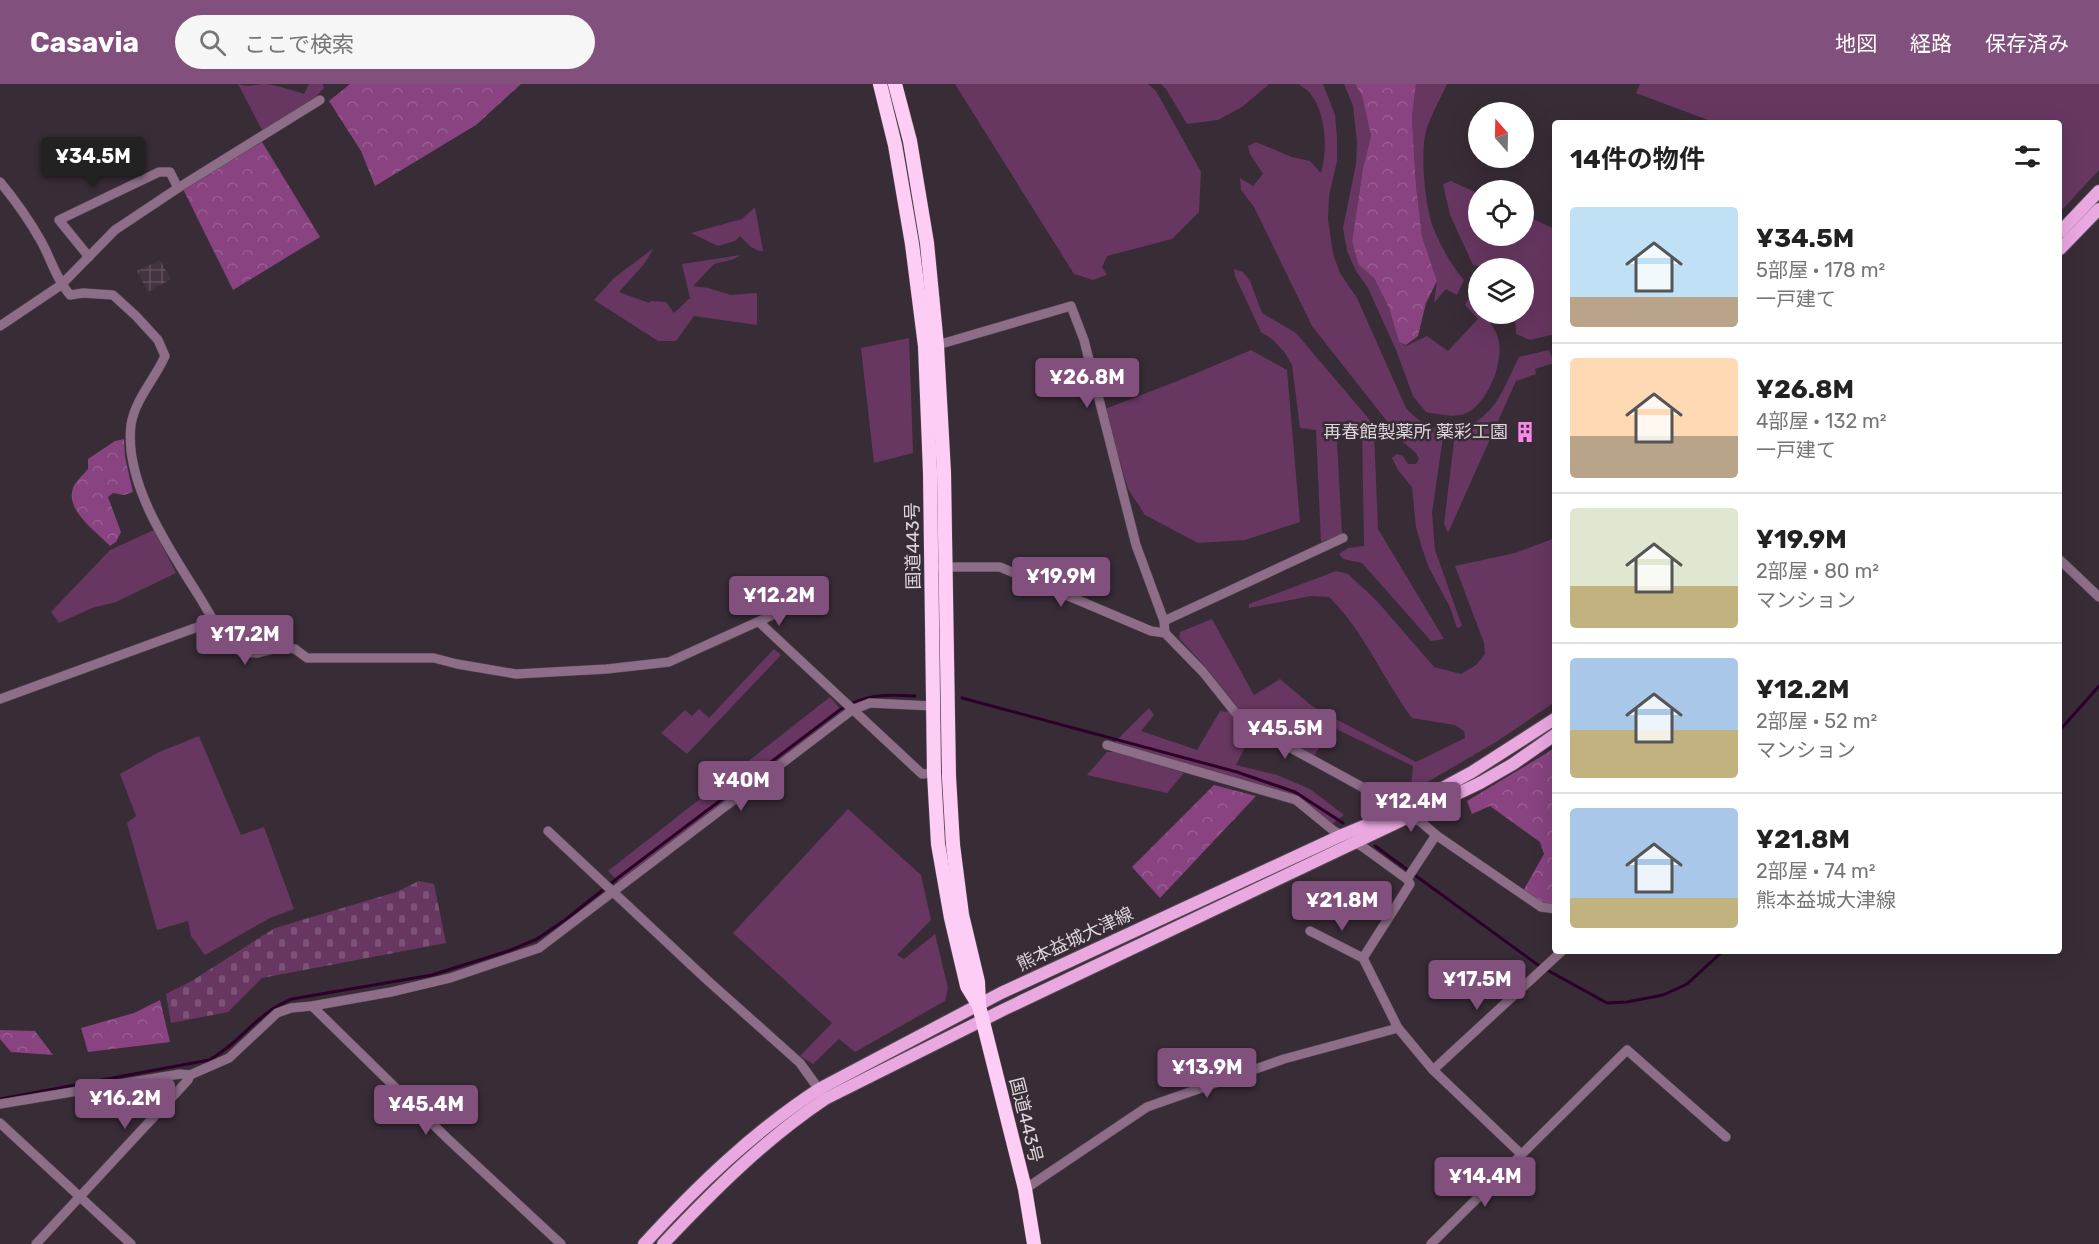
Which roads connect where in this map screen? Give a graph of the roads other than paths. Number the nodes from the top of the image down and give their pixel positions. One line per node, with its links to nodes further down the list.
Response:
1 (880, 84): 13 (highway, 国道443号)
2 (895, 84): 13 (highway, 国道443号)
3 (320, 100): 5 (street)
4 (0, 182): 11 (street)
5 (178, 188): 10 (street); 10 (street)
6 (2099, 191): 8 (main road)
7 (2099, 209): 9 (main road)
8 (2062, 230)
9 (2062, 247)
10 (89, 257): 11 (street)
11 (62, 285): 12 (street); 20 (street)
12 (0, 326)
13 (931, 346): 16 (highway, 国道443号); 17 (highway, 国道443号); 21 (street)
14 (1342, 538): 21 (street)
15 (2062, 562): 18 (street)
16 (932, 567): 17 (street); 26 (highway, 国道443号)
17 (947, 567): 23 (street); 43 (highway, 国道443号)
18 (2099, 597)
19 (788, 608): 22 (street)
20 (214, 621): 22 (street); 24 (street)
21 (1164, 621): 23 (street)
22 (759, 622): 25 (street)
23 (1165, 633): 31 (street)
24 (0, 699)
25 (848, 706): 26 (street); 30 (street); 38 (street)
26 (933, 706): 30 (highway, 国道443号)
27 (1552, 721): 31 (main road, 熊本益城大津線)
28 (1552, 737): 32 (main road, 熊本益城大津線)
29 (1107, 745): 34 (street)
30 (934, 773): 43 (highway, 国道443号)
31 (1398, 812): 32 (street); 34 (main road, 熊本益城大津線)
32 (1410, 817): 35 (street); 36 (main road, 熊本益城大津線)
33 (548, 831): 38 (street)
34 (1342, 835): 36 (street); 43 (main road, 熊本益城大津線)
35 (1436, 836): 37 (street); 39 (street)
36 (1354, 842): 37 (street); 45 (main road, 熊本益城大津線)
37 (1410, 875): 42 (street)
38 (609, 887): 44 (street); 49 (street)
39 (1552, 909)
40 (1310, 931): 42 (street)
41 (1559, 954): 47 (street)
42 (1363, 958): 46 (street)
43 (979, 1005): 45 (highway, 国道443号); 49 (main road, 熊本益城大津線)
44 (312, 1006): 48 (street); 58 (street)
45 (983, 1020): 49 (main road, 熊本益城大津線); 54 (highway, 国道443号)
46 (1398, 1028): 47 (street); 54 (street)
47 (1432, 1070): 53 (street)
48 (190, 1075): 50 (street); 55 (street)
49 (822, 1094): 59 (main road, 熊本益城大津線); 60 (main road, 熊本益城大津線)
50 (0, 1104)
51 (0, 1123): 55 (street)
52 (1726, 1137): 53 (street)
53 (1521, 1154): 62 (street)
54 (1025, 1189): 61 (highway, 国道443号)
55 (80, 1198): 56 (street); 57 (street)
56 (36, 1244)
57 (131, 1244)
58 (561, 1244)
59 (644, 1244)
60 (663, 1244)
61 (1034, 1244)
62 (1431, 1244)

